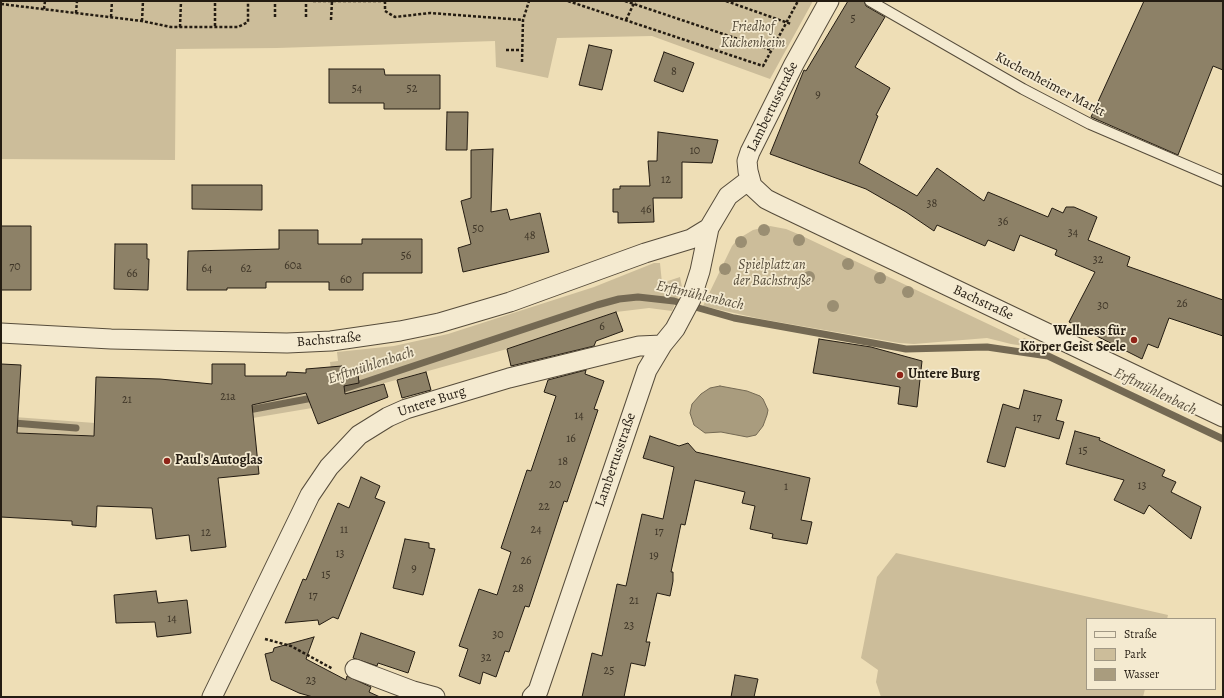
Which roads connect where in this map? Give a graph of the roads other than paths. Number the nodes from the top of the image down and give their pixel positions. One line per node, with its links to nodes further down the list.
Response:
1 (829, 1): 3 (street, Lambertusstraße)
2 (870, 1): 4 (lane, Kuchenheimer Markt)
3 (749, 180): 5 (street, Lambertusstraße); 9 (street, Bachstraße)
4 (1223, 181)
5 (709, 228): 6 (street, Lambertusstraße); 8 (street, Lambertusstraße)
6 (645, 253): 7 (street, Bachstraße)
7 (1, 333)
8 (662, 345): 11 (street, Untere Burg); 13 (street, Lambertusstraße)
9 (1223, 417)
10 (355, 669): 12 (street)
11 (212, 697)
12 (435, 697)
13 (532, 697)

